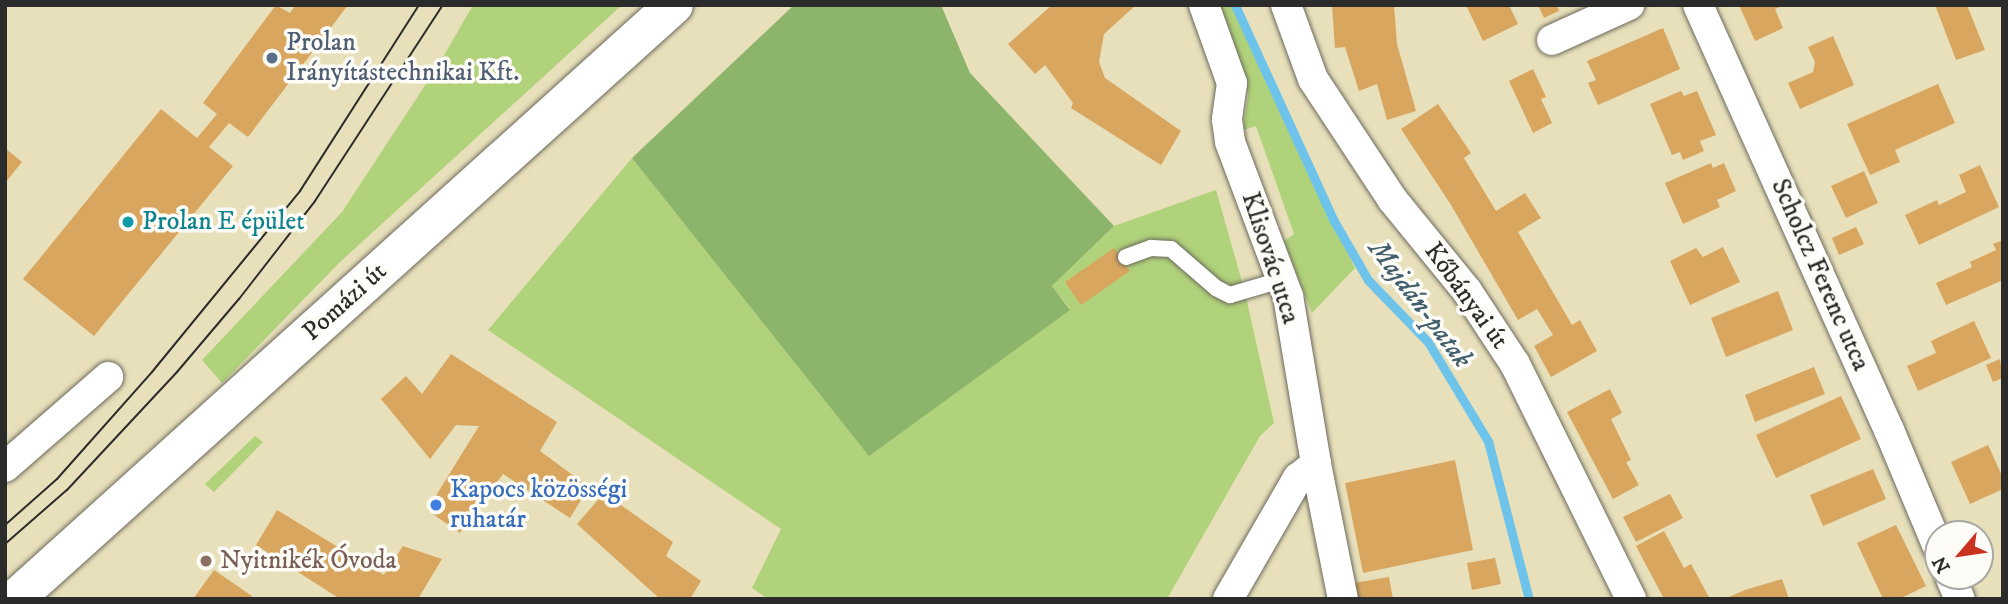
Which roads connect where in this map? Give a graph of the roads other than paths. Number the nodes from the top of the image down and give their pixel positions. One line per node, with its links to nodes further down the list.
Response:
1 (674, 5): 13 (main road, Pomázi út)
2 (1203, 5): 8 (street, Klisovác utca)
3 (1286, 5): 16 (street, Kőbányai út)
4 (1629, 5): 6 (street)
5 (1698, 5): 12 (street, Scholcz Ferenc utca)
6 (1552, 40)
7 (1126, 257): 8 (lane)
8 (1281, 280): 10 (street, Klisovác utca)
9 (108, 377): 11 (street)
10 (1316, 464): 14 (street); 15 (street, Klisovác utca)
11 (5, 467)
12 (1927, 520)
13 (15, 599)
14 (1228, 599)
15 (1343, 599)
16 (1630, 599)

